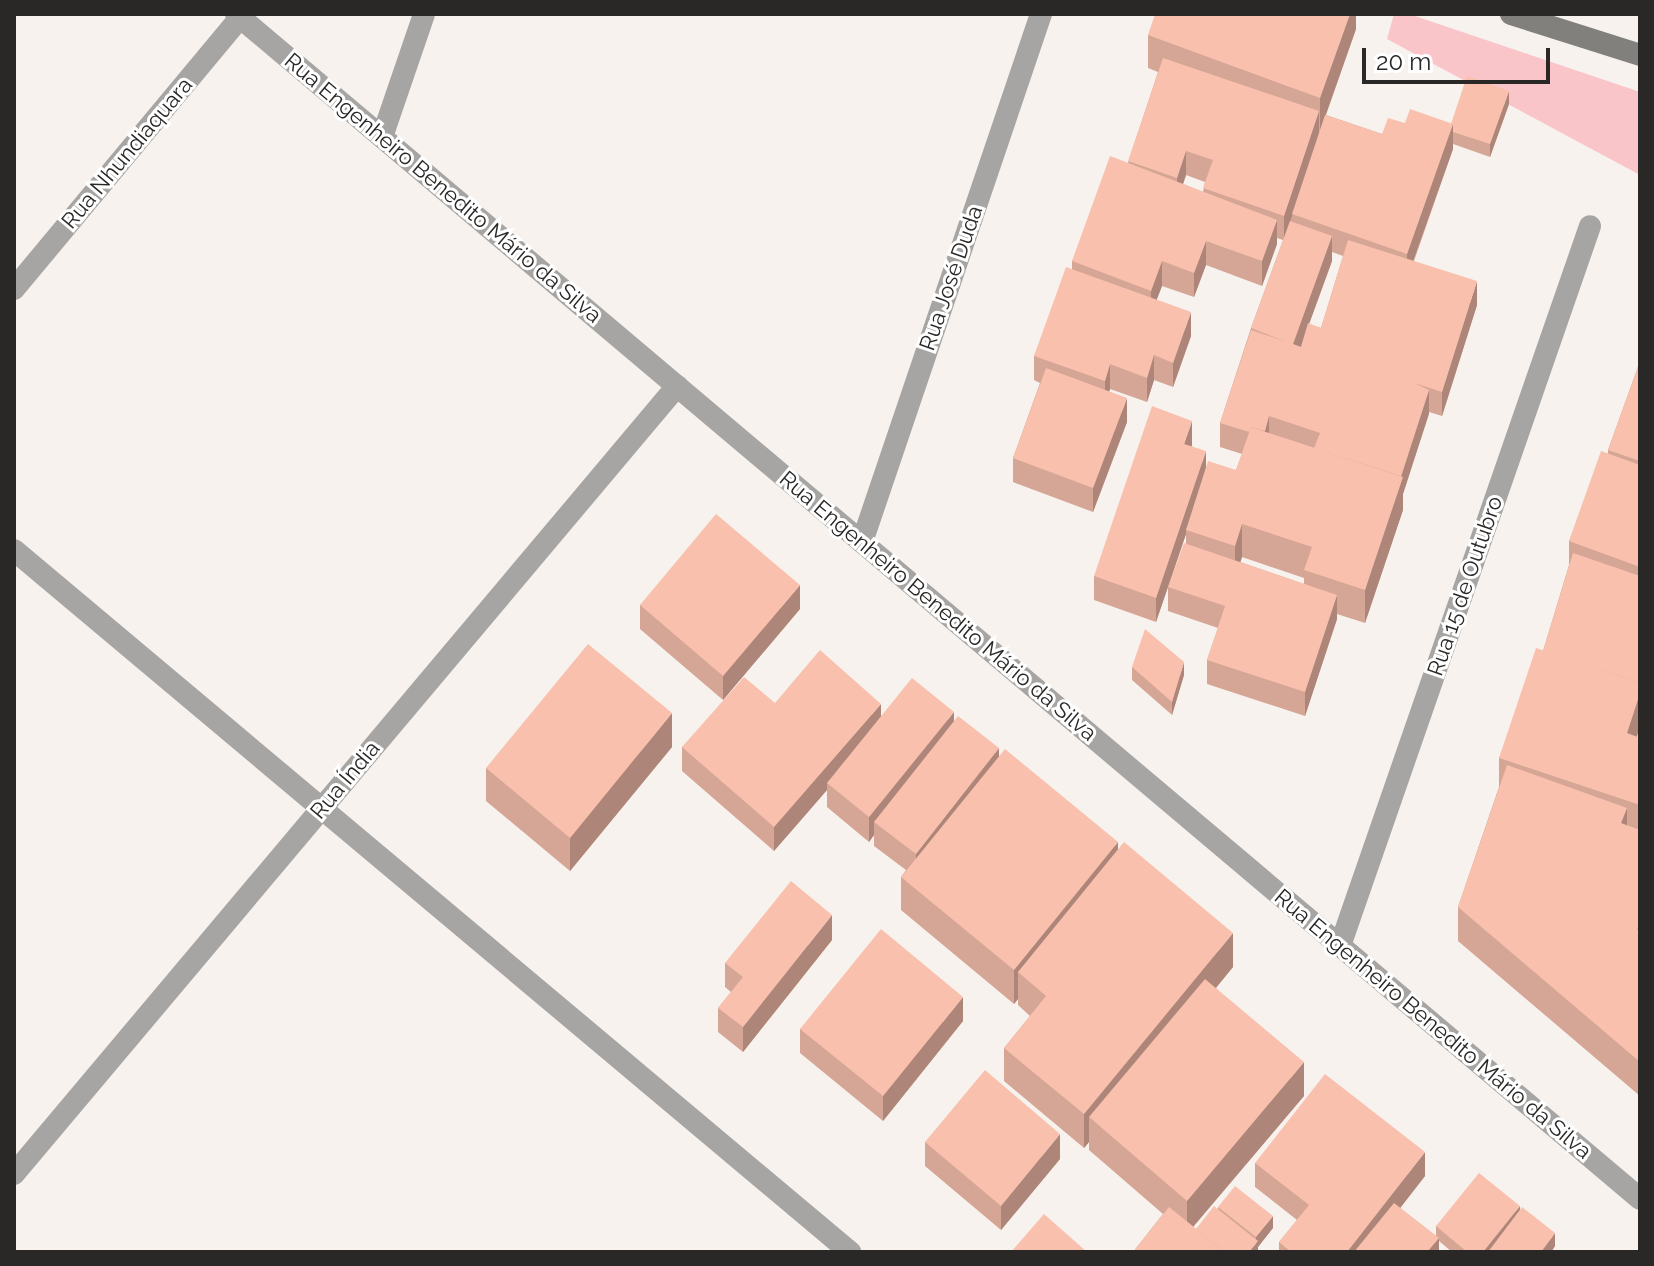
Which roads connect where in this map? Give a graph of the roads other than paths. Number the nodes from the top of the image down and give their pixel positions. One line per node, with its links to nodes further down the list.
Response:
1 (424, 14): 6 (street)
2 (1041, 14): 10 (street, Rua José Duda)
3 (1511, 14): 5 (main road)
4 (238, 16): 6 (street, Rua Engenheiro Benedito Mário da Silva); 8 (street, Rua Nhundiaquara)
5 (1640, 55)
6 (382, 137): 9 (street, Rua Engenheiro Benedito Mário da Silva)
7 (1590, 226): 13 (street, Rua 15 de Outubro)
8 (14, 289)
9 (677, 386): 10 (street, Rua Engenheiro Benedito Mário da Silva); 12 (street, Rua Índia)
10 (862, 542): 13 (street, Rua Engenheiro Benedito Mário da Silva)
11 (14, 550): 12 (street)
12 (322, 808): 14 (street, Rua Índia); 16 (street)
13 (1340, 946): 15 (street, Rua Engenheiro Benedito Mário da Silva)
14 (14, 1174)
15 (1640, 1199)
16 (850, 1252)

